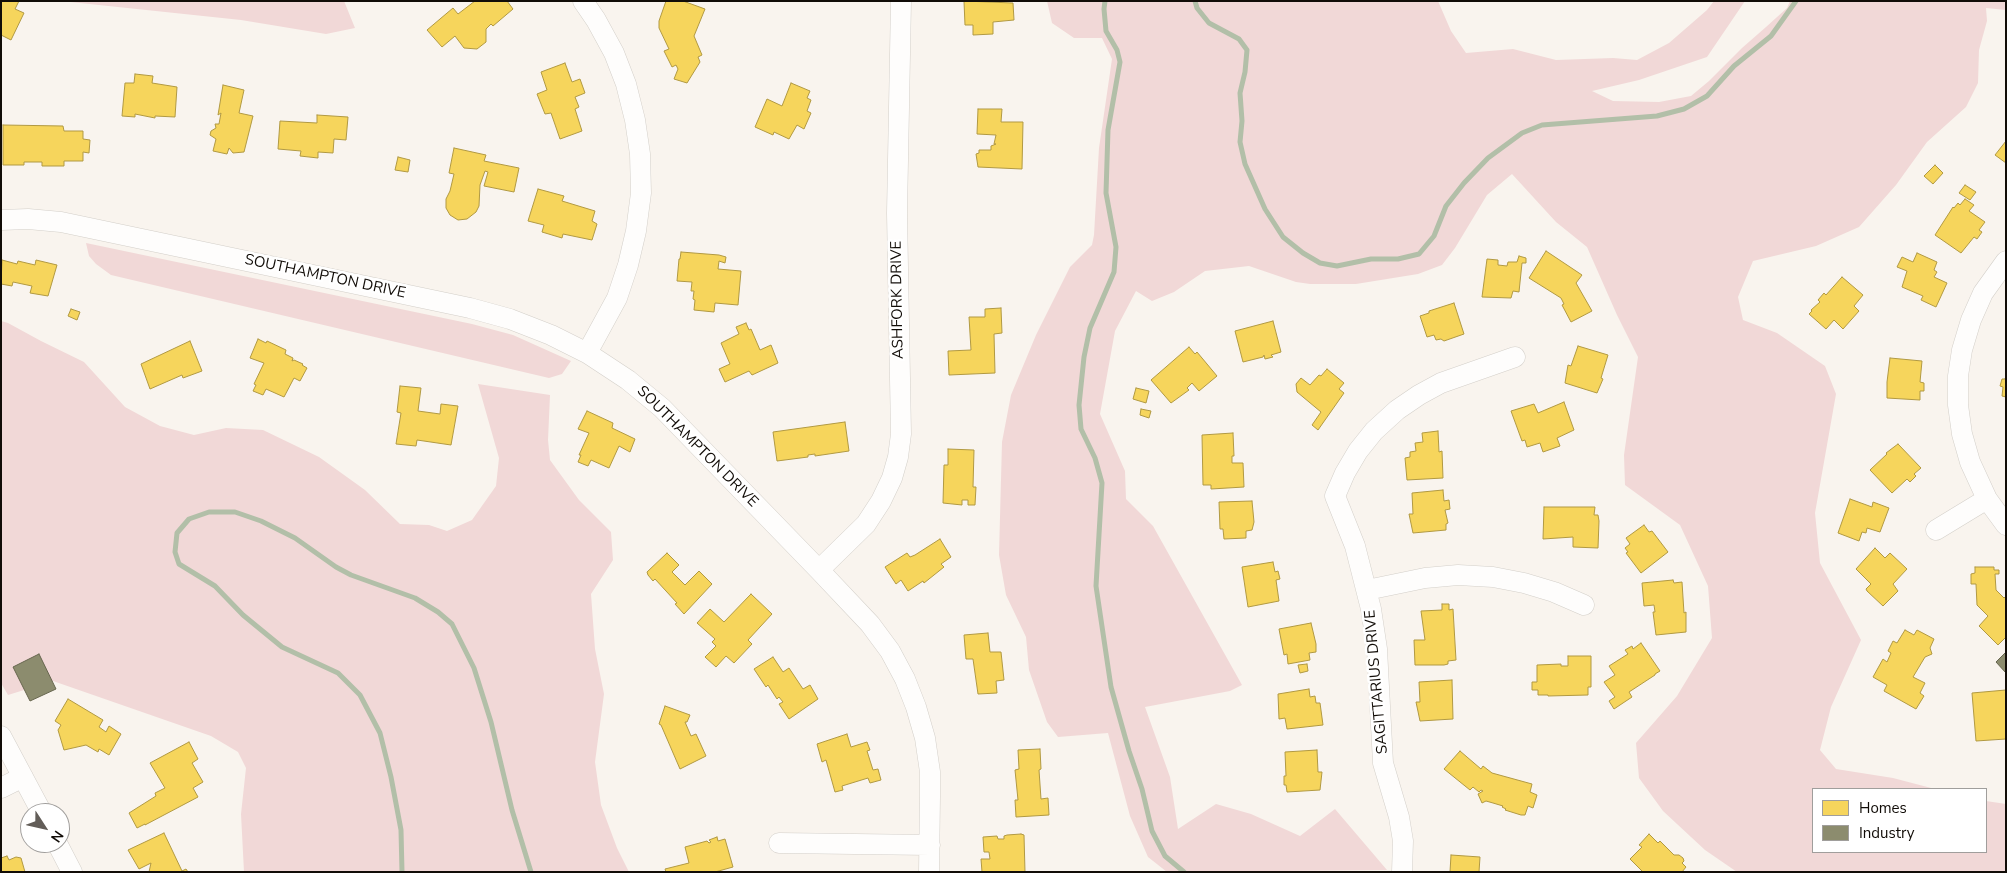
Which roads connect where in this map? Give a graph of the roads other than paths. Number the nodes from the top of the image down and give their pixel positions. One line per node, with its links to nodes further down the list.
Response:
1 (583, 1): 5 (street)
2 (901, 1): 10 (street, ASHFORK DRIVE)
3 (1, 220): 5 (street, SOUTHAMPTON DRIVE)
4 (2006, 261): 7 (street)
5 (587, 353): 10 (street, SOUTHAMPTON DRIVE)
6 (1515, 357): 11 (street, SAGITTARIUS DRIVE)
7 (1987, 499): 8 (street); 9 (street)
8 (2006, 525)
9 (1936, 530)
10 (819, 570): 18 (street, SOUTHAMPTON DRIVE)
11 (1367, 590): 12 (street); 22 (street, SAGITTARIUS DRIVE)
12 (1584, 605)
13 (1, 736): 14 (street)
14 (23, 777): 15 (street); 16 (street)
15 (1, 788)
16 (37, 803)
17 (779, 843): 18 (street)
18 (930, 845): 21 (street, SOUTHAMPTON DRIVE)
19 (62, 853): 20 (street)
20 (72, 872)
21 (929, 872)
22 (1402, 872)

